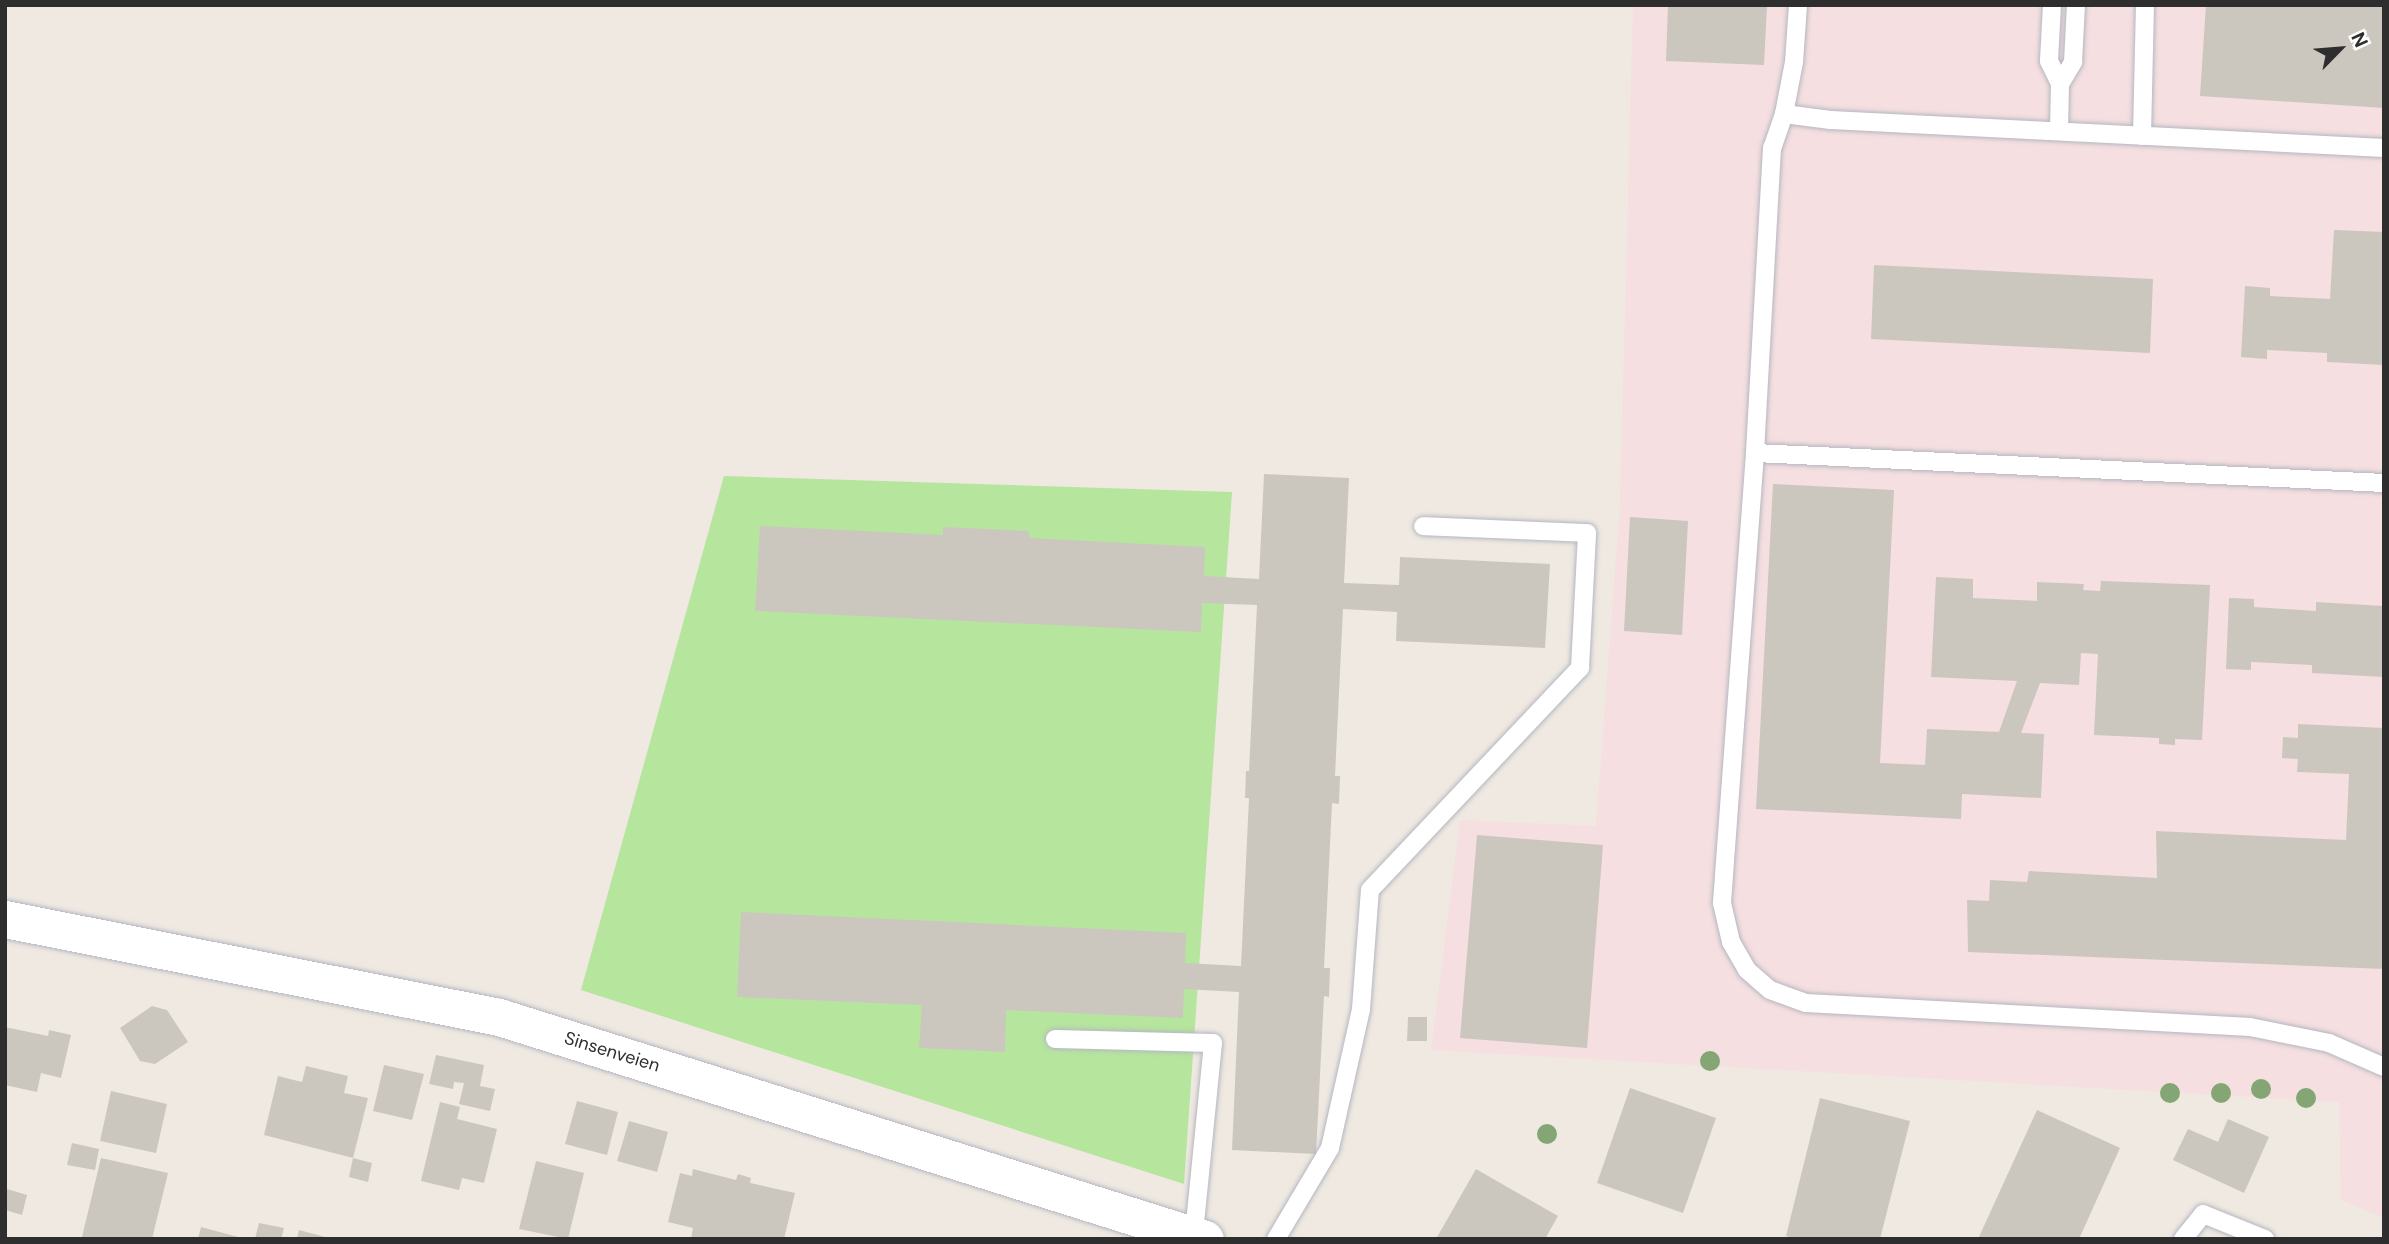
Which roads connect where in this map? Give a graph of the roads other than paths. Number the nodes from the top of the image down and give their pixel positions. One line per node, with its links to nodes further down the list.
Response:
1 (1798, 5): 6 (lane)
2 (2052, 5): 5 (lane)
3 (2076, 5): 5 (lane)
4 (2145, 5): 8 (lane)
5 (2060, 83): 7 (lane)
6 (1784, 114): 7 (lane); 10 (lane)
7 (2059, 131): 8 (lane)
8 (2142, 136): 9 (lane)
9 (2384, 148)
10 (1755, 453): 11 (lane); 15 (lane)
11 (2384, 484)
12 (1423, 526): 17 (lane)
13 (5, 919): 16 (street, Sinsenveien)
14 (1055, 1039): 16 (lane)
15 (2384, 1067)
16 (1200, 1237)
17 (1276, 1239)
18 (2183, 1239): 19 (lane)
19 (2265, 1239)

